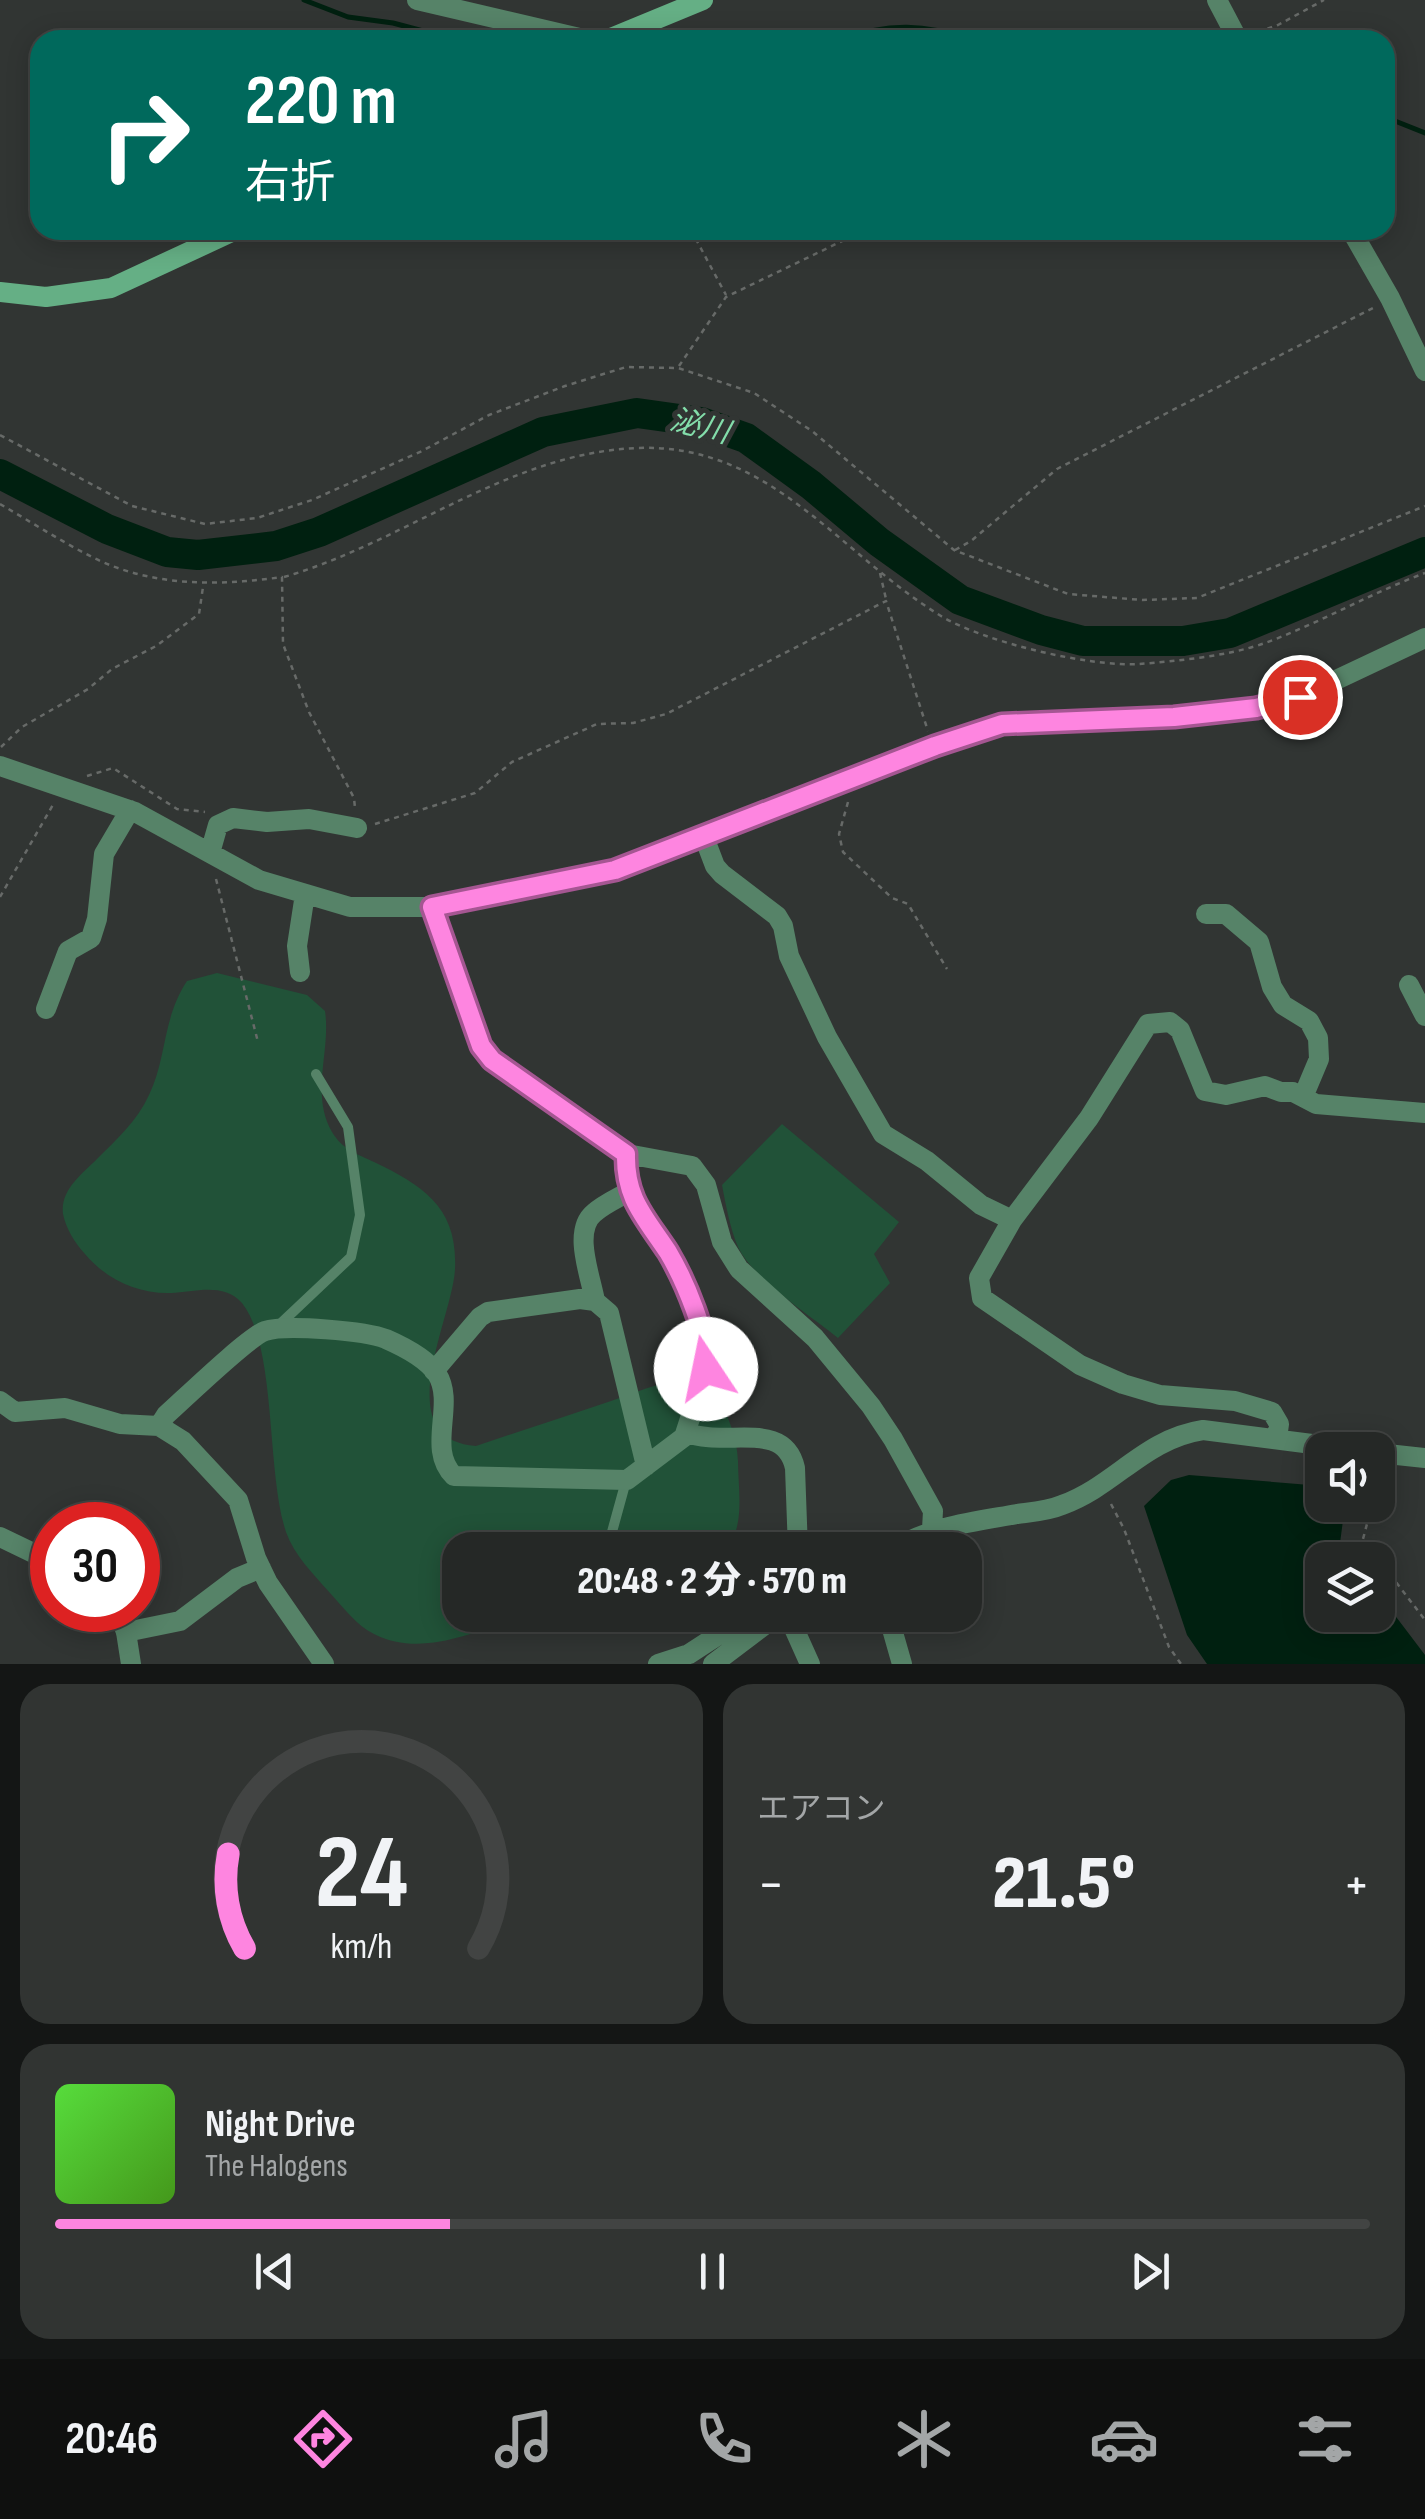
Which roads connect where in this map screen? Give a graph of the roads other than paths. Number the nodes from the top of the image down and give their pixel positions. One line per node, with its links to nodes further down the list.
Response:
1 (417, 0): 4 (street)
2 (703, 0): 5 (main road)
3 (1217, 0): 6 (street)
4 (545, 30)
5 (630, 30)
6 (1233, 30)
7 (214, 240): 9 (main road)
8 (1357, 240): 10 (street)
9 (0, 292)
10 (1425, 370)
11 (1425, 638): 15 (street)
12 (0, 766): 13 (street)
13 (130, 810): 16 (street); 22 (street)
14 (357, 828): 16 (street)
15 (704, 836): 18 (street); 29 (street)
16 (210, 853): 17 (street)
17 (305, 894): 18 (street); 20 (street)
18 (432, 907): 27 (street)
19 (1206, 914): 25 (street)
20 (300, 972)
21 (1408, 985): 23 (street)
22 (46, 1009)
23 (1425, 1016)
24 (316, 1074): 31 (lane)
25 (1302, 1097): 26 (street); 29 (street)
26 (1425, 1113)
27 (626, 1154): 28 (street); 42 (street)
28 (630, 1191): 30 (street); 35 (street)
29 (1012, 1220): 36 (street)
30 (595, 1301): 32 (street); 40 (street)
31 (274, 1330): 32 (street); 34 (street)
32 (434, 1371): 41 (street)
33 (0, 1401): 34 (street)
34 (159, 1426): 48 (street)
35 (686, 1432): 40 (street); 44 (street)
36 (1277, 1439): 37 (street); 42 (street)
37 (1305, 1443)
38 (1395, 1454): 39 (street)
39 (1425, 1458)
40 (646, 1466): 41 (street)
41 (626, 1480): 43 (lane)
42 (932, 1530): 45 (street)
43 (613, 1532)
44 (798, 1532)
45 (928, 1532)
46 (0, 1537): 47 (street)
47 (30, 1551)
48 (261, 1568): 49 (street); 56 (street)
49 (160, 1625)
50 (126, 1632): 55 (street)
51 (723, 1632): 57 (street)
52 (755, 1632): 58 (street)
53 (796, 1632): 59 (street)
54 (893, 1632): 60 (street)
55 (131, 1664)
56 (324, 1664)
57 (658, 1664)
58 (713, 1664)
59 (810, 1664)
60 (902, 1664)

